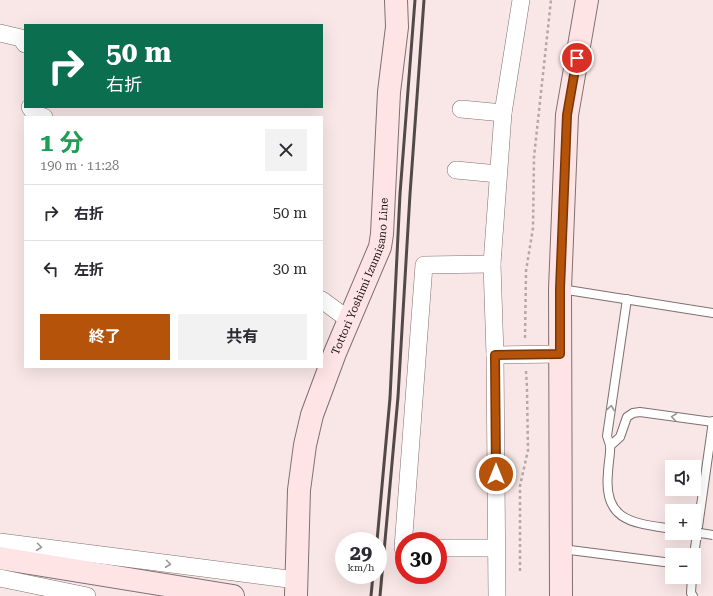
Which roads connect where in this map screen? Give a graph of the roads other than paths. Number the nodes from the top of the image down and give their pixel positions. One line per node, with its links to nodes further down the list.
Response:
1 (396, 0): 17 (street, Tottori Yoshimi Izumisano Line)
2 (521, 0): 8 (street)
3 (587, 0): 13 (street)
4 (0, 33): 5 (street)
5 (24, 42)
6 (31, 108): 9 (street)
7 (461, 109): 8 (street)
8 (503, 113): 11 (street)
9 (41, 116)
10 (456, 170): 11 (street)
11 (498, 174): 12 (street)
12 (492, 264): 19 (street); 23 (street)
13 (560, 289): 14 (lane); 18 (street)
14 (627, 299): 16 (lane); 21 (lane, one-way to 14)
15 (323, 301): 17 (street)
16 (713, 313)
17 (349, 320): 35 (street, Tottori Yoshimi Izumisano Line)
18 (560, 354): 19 (street); 30 (street)
19 (495, 355): 28 (street)
20 (713, 422): 21 (lane, one-way to 21); 29 (lane)
21 (610, 446): 22 (lane)
22 (665, 528)
23 (404, 532)
24 (701, 533): 25 (lane, bridge)
25 (713, 536)
26 (0, 542): 35 (street, one-way to 35)
27 (447, 548): 28 (street)
28 (496, 548): 38 (street)
29 (695, 548)
30 (561, 549): 32 (lane); 39 (street)
31 (0, 558): 37 (street)
32 (665, 562)
33 (0, 578): 36 (street)
34 (692, 584): 40 (lane)
35 (296, 588)
36 (87, 596)
37 (233, 596)
38 (497, 596)
39 (561, 596)
40 (693, 596)

